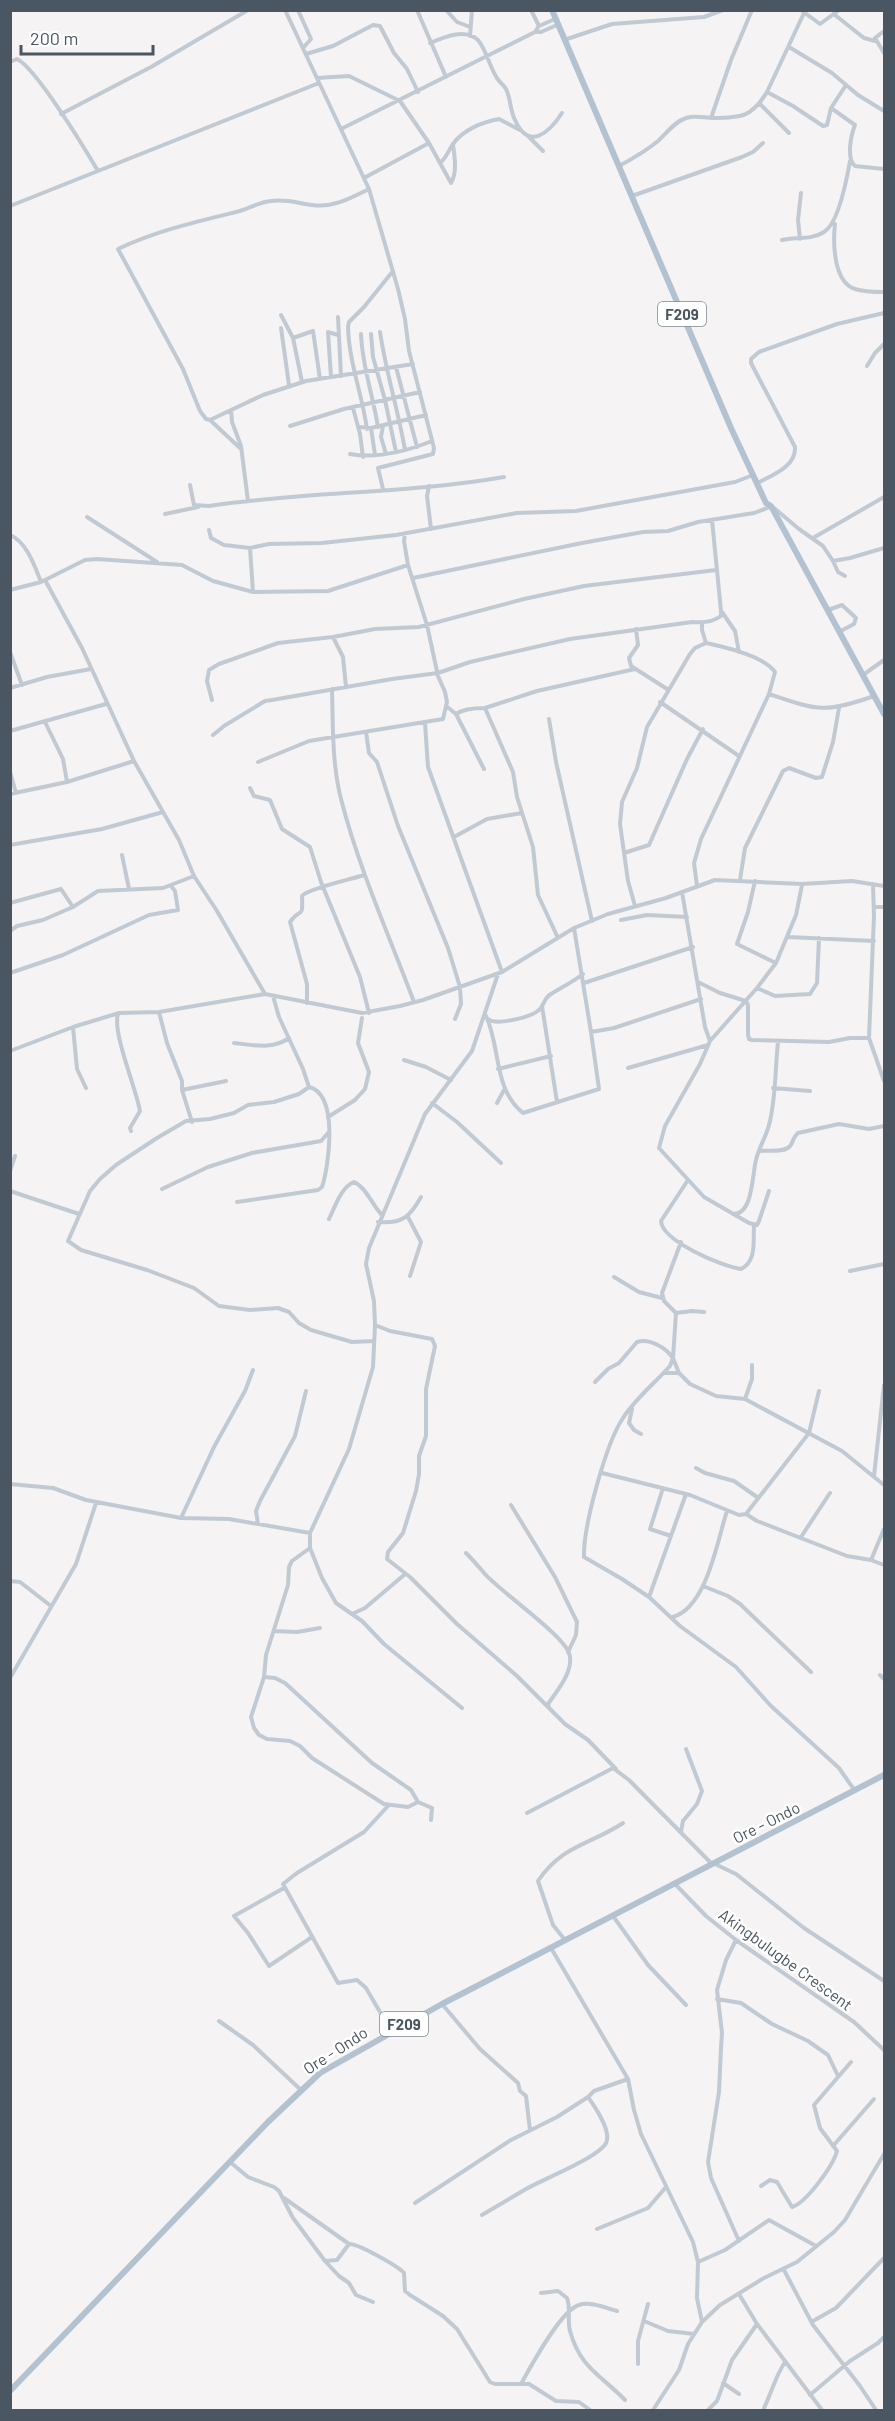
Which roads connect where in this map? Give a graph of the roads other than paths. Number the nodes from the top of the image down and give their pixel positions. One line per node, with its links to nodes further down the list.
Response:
1 (248, 10): 40 (street)
2 (285, 10): 25 (street)
3 (298, 10): 25 (street)
4 (417, 10): 23 (street)
5 (446, 10): 16 (street)
6 (472, 10): 16 (street)
7 (531, 10): 15 (street)
8 (552, 10): 14 (main road, F209)
9 (723, 10): 21 (street)
10 (752, 10): 41 (street)
11 (839, 10): 13 (street)
12 (803, 12): 13 (street); 24 (street)
13 (835, 15): 22 (street)
14 (556, 22): 15 (street); 19 (street); 21 (main road, F209)
15 (538, 26): 18 (street); 19 (street)
16 (471, 27): 20 (street)
17 (885, 31): 22 (street)
18 (535, 32): 19 (street); 28 (street)
19 (541, 32)
20 (470, 36): 23 (street); 28 (street)
21 (563, 40): 52 (main road, F209)
22 (875, 41): 26 (street)
23 (430, 43): 30 (street)
24 (789, 47): 32 (street); 34 (street)
25 (303, 48): 27 (street)
26 (885, 53)
27 (306, 54): 31 (street); 33 (street)
28 (486, 56): 30 (street); 43 (street)
29 (10, 62): 40 (street)
30 (446, 77): 33 (street)
31 (318, 80): 35 (street); 42 (street); 54 (street)
32 (846, 86): 37 (street); 38 (street)
33 (418, 92): 35 (street)
34 (767, 92): 36 (street); 37 (street)
35 (400, 101): 42 (street); 46 (street)
36 (760, 104): 41 (street); 44 (street)
37 (831, 108): 50 (street)
38 (885, 111)
39 (562, 113): 45 (street)
40 (61, 114): 54 (street)
41 (711, 118): 52 (street)
42 (341, 129): 55 (street)
43 (520, 130): 45 (street); 47 (street)
44 (789, 133)
45 (527, 135): 49 (street)
46 (429, 143): 51 (street); 55 (street)
47 (453, 144): 51 (street); 51 (street)
48 (763, 144): 58 (street)
49 (543, 151)
50 (850, 161): 53 (street); 60 (street)
51 (440, 164)
52 (619, 166): 58 (main road, F209)
53 (885, 169)
54 (98, 171): 59 (street)
55 (364, 178): 56 (street)
56 (369, 189): 63 (street); 98 (street)
57 (801, 193): 61 (street)
58 (631, 196): 115 (main road, F209)
59 (10, 207)
60 (835, 220): 61 (street); 64 (street)
61 (800, 239): 62 (street)
62 (782, 240)
63 (393, 271): 76 (street); 82 (street)
64 (885, 292)
65 (883, 313): 68 (street); 117 (street)
66 (281, 315): 74 (street)
67 (338, 317): 73 (street)
68 (885, 319)
69 (281, 328): 87 (street)
70 (380, 332): 79 (street)
71 (361, 334): 81 (street)
72 (371, 334): 80 (street)
73 (338, 335): 83 (street); 84 (street)
74 (293, 338): 85 (street); 86 (street)
75 (885, 344): 78 (street)
76 (413, 364): 77 (street); 88 (street)
77 (396, 366): 79 (street); 89 (street)
78 (867, 366)
79 (386, 368): 80 (street); 90 (street)
80 (376, 370): 81 (street); 91 (street)
81 (364, 372): 82 (street); 92 (street)
82 (356, 374): 83 (street); 93 (street)
83 (341, 376): 84 (street)
84 (331, 377): 85 (street)
85 (320, 379): 86 (street)
86 (302, 382): 87 (street)
87 (290, 385): 95 (street)
88 (420, 392): 89 (street); 96 (street)
89 (405, 396): 90 (street); 97 (street)
90 (394, 398): 91 (street); 99 (street)
91 (385, 400): 92 (street); 100 (street)
92 (374, 403): 93 (street); 102 (street)
93 (364, 405): 94 (street); 104 (street)
94 (353, 408): 101 (street); 103 (street)
95 (231, 411): 98 (street); 108 (street)
96 (426, 415): 97 (street); 106 (street)
97 (411, 419): 99 (street); 107 (street)
98 (210, 420): 108 (street)
99 (400, 421): 100 (street); 109 (street)
100 (386, 424): 102 (street); 110 (street); 112 (street)
101 (290, 426)
102 (378, 426): 104 (street)
103 (358, 427): 104 (street); 105 (street)
104 (369, 428): 105 (street); 113 (street)
105 (360, 434): 114 (street)
106 (432, 441): 107 (street); 120 (street)
107 (417, 447): 109 (street)
108 (241, 449): 122 (street)
109 (405, 450): 110 (street)
110 (396, 452): 112 (street)
111 (350, 454): 114 (street)
112 (386, 454): 113 (street)
113 (375, 455): 114 (street)
114 (363, 457)
115 (754, 475): 117 (main road, F209); 128 (street)
116 (504, 477): 119 (street)
117 (758, 483): 123 (main road, F209)
118 (190, 485): 124 (street)
119 (429, 486): 120 (street); 128 (street)
120 (383, 489): 122 (street)
121 (885, 497): 132 (street)
122 (248, 501): 124 (street)
123 (768, 505): 127 (street); 132 (street); 145 (main road, F209)
124 (199, 506): 125 (street)
125 (165, 514)
126 (87, 517): 136 (street)
127 (712, 520): 138 (street); 140 (street)
128 (431, 529): 130 (street)
129 (209, 530): 133 (street)
130 (405, 533): 133 (street); 137 (street)
131 (10, 535): 141 (street)
132 (813, 538): 135 (street)
133 (250, 548): 143 (street)
134 (885, 548): 135 (street)
135 (833, 561): 139 (street)
136 (161, 564): 141 (street); 143 (street)
137 (408, 565): 140 (street); 143 (street)
138 (716, 570): 144 (street); 147 (street)
139 (845, 576)
140 (413, 578): 147 (street)
141 (43, 581): 142 (street); 155 (street)
142 (10, 590)
143 (253, 592)
144 (721, 611): 146 (street); 153 (street)
145 (826, 611): 149 (main road, F209); 149 (street)
146 (702, 623): 148 (street); 151 (street)
147 (428, 625): 150 (street); 157 (street)
148 (636, 629): 156 (street); 157 (street)
149 (838, 633): 158 (main road, F209)
150 (333, 637): 160 (street); 166 (street)
151 (706, 643): 153 (street); 163 (street)
152 (10, 652): 159 (street)
153 (739, 652): 164 (street)
154 (885, 660): 158 (street)
155 (91, 669): 159 (street); 168 (street)
156 (635, 669): 163 (street); 170 (street)
157 (438, 673): 160 (street); 169 (street)
158 (862, 675): 165 (main road, F209)
159 (22, 685): 161 (street)
160 (346, 687): 162 (street)
161 (10, 688)
162 (332, 689): 180 (street); 181 (street)
163 (667, 689): 167 (street)
164 (769, 694): 171 (street); 182 (street)
165 (874, 696): 171 (street); 173 (main road, F209)
166 (212, 700)
167 (660, 702): 177 (street); 194 (street)
168 (106, 704): 175 (street); 183 (street)
169 (446, 706): 172 (street); 176 (street)
170 (484, 708): 172 (street); 191 (street)
171 (839, 708): 198 (street)
172 (456, 714): 185 (street)
173 (885, 714)
174 (549, 719): 215 (street)
175 (45, 722): 178 (street); 187 (street)
176 (425, 723): 179 (street); 192 (street)
177 (703, 729): 182 (street); 194 (street)
178 (10, 731)
179 (366, 732): 181 (street); 229 (street)
180 (213, 735)
181 (333, 736): 184 (street); 196 (street)
182 (739, 756): 203 (street)
183 (134, 761): 187 (street); 190 (street)
184 (258, 762)
185 (484, 769)
186 (10, 772): 189 (street)
187 (67, 782): 189 (street)
188 (250, 788): 205 (street)
189 (13, 794)
190 (163, 812): 193 (street); 197 (street)
191 (522, 813): 192 (street); 219 (street)
192 (453, 838): 224 (street)
193 (10, 845)
194 (624, 853): 209 (street)
195 (122, 855): 206 (street)
196 (364, 875): 205 (street); 235 (street)
197 (194, 876): 202 (street); 231 (street)
198 (740, 880): 199 (street); 203 (street)
199 (755, 881): 200 (street); 223 (street)
200 (802, 884): 201 (street); 218 (street)
201 (873, 885): 204 (street); 211 (street)
202 (171, 886): 206 (street); 225 (street)
203 (697, 886): 207 (street)
204 (885, 886)
205 (323, 888): 236 (street); 239 (street)
206 (129, 889): 210 (street)
207 (682, 892): 209 (street); 213 (street)
208 (10, 903): 210 (street)
209 (634, 906): 215 (street)
210 (73, 907): 217 (street)
211 (874, 907): 212 (street); 221 (street)
212 (885, 907)
213 (687, 917): 214 (street); 222 (street)
214 (621, 920)
215 (592, 921): 216 (street)
216 (574, 928): 219 (street); 226 (street)
217 (10, 931)
218 (788, 937): 220 (street); 223 (street)
219 (558, 938): 224 (street)
220 (819, 938): 221 (street); 230 (street)
221 (874, 941): 247 (street)
222 (693, 947): 227 (street); 228 (street)
223 (776, 963): 230 (street)
224 (500, 972): 229 (street); 241 (street)
225 (10, 973)
226 (583, 974): 228 (street); 237 (street)
227 (698, 981): 233 (street); 234 (street)
228 (584, 983): 245 (street)
229 (460, 987): 235 (street); 243 (street)
230 (757, 988): 234 (street)
231 (265, 994): 232 (street); 238 (street)
232 (273, 995): 236 (street); 246 (street)
233 (701, 999): 245 (street); 249 (street)
234 (746, 1001): 248 (street); 249 (street)
235 (414, 1002): 239 (street)
236 (307, 1003): 239 (street)
237 (542, 1006): 241 (street); 252 (street)
238 (159, 1012): 240 (street); 263 (street)
239 (369, 1012)
240 (119, 1013): 244 (street); 271 (street)
241 (485, 1016): 255 (street); 256 (street)
242 (362, 1018): 268 (street)
243 (455, 1019)
244 (73, 1027): 251 (street); 260 (street)
245 (591, 1032): 265 (street)
246 (289, 1038): 250 (street); 259 (street)
247 (870, 1038): 248 (street); 258 (street)
248 (778, 1042): 261 (street)
249 (709, 1043): 254 (street); 277 (street)
250 (234, 1044)
251 (10, 1051)
252 (551, 1056): 255 (street); 265 (street)
253 (405, 1059): 256 (street)
254 (628, 1068)
255 (498, 1069): 262 (street)
256 (451, 1080): 266 (street)
257 (225, 1081): 263 (street)
258 (885, 1081)
259 (309, 1087): 268 (street); 269 (street)
260 (86, 1088)
261 (773, 1088): 264 (street); 273 (street)
262 (505, 1089): 265 (street); 267 (street)
263 (182, 1090): 269 (street)
264 (810, 1091)
265 (557, 1102)
266 (432, 1103): 275 (street); 285 (street)
267 (496, 1103)
268 (328, 1117): 272 (street)
269 (192, 1122): 283 (street)
270 (885, 1126): 273 (street)
271 (131, 1131)
272 (328, 1132): 278 (street); 282 (street)
273 (758, 1151): 284 (street)
274 (15, 1156): 276 (street)
275 (501, 1163)
276 (10, 1171)
277 (688, 1180): 284 (street); 290 (street)
278 (162, 1189)
279 (10, 1191): 283 (street)
280 (769, 1191): 289 (street)
281 (421, 1197): 286 (street)
282 (237, 1202)
283 (79, 1214): 299 (street)
284 (732, 1214): 289 (street)
285 (382, 1215): 287 (street); 288 (street)
286 (408, 1217): 288 (street); 293 (street)
287 (329, 1219)
288 (378, 1222): 298 (street)
289 (754, 1225): 290 (street)
290 (681, 1242): 295 (street)
291 (885, 1264): 292 (street)
292 (850, 1271)
293 (410, 1276)
294 (614, 1277): 295 (street)
295 (662, 1298): 297 (street)
296 (704, 1312): 297 (street)
297 (676, 1313): 300 (street)
298 (375, 1325): 299 (street); 336 (street)
299 (374, 1341): 329 (street)
300 (674, 1359): 303 (street); 304 (street); 305 (street)
301 (752, 1365): 309 (street)
302 (253, 1370): 326 (street)
303 (664, 1373): 304 (street); 310 (street)
304 (679, 1373): 309 (street)
305 (595, 1382)
306 (884, 1385): 315 (street)
307 (306, 1391): 327 (street)
308 (819, 1391): 311 (street)
309 (745, 1399): 311 (street)
310 (633, 1405): 312 (street); 314 (street)
311 (809, 1433): 315 (street); 321 (street)
312 (641, 1434)
313 (696, 1468): 321 (street)
314 (602, 1473): 318 (street); 339 (street)
315 (874, 1477): 317 (street)
316 (10, 1484): 322 (street)
317 (885, 1485)
318 (663, 1488): 320 (street); 330 (street)
319 (830, 1493): 331 (street)
320 (686, 1494): 324 (street); 330 (street)
321 (757, 1497): 325 (street)
322 (96, 1503): 326 (street); 340 (street)
323 (511, 1505): 345 (street)
324 (727, 1511): 325 (street); 338 (street)
325 (746, 1514): 331 (street)
326 (182, 1518): 327 (street)
327 (258, 1524): 329 (street)
328 (885, 1529): 334 (street)
329 (310, 1533): 332 (street)
330 (671, 1536): 339 (street)
331 (801, 1537): 334 (street)
332 (310, 1548): 341 (street); 344 (street)
333 (466, 1553): 345 (street)
334 (871, 1560): 335 (street)
335 (885, 1565)
336 (404, 1575): 341 (street); 350 (street)
337 (10, 1581): 340 (street)
338 (703, 1586): 342 (street); 346 (street)
339 (649, 1597): 342 (street)
340 (51, 1606): 348 (street)
341 (352, 1614): 349 (street)
342 (673, 1617): 354 (street)
343 (320, 1628): 344 (street)
344 (274, 1630): 347 (street)
345 (568, 1652): 350 (street)
346 (811, 1672)
347 (264, 1677): 355 (street); 356 (street)
348 (10, 1678)
349 (462, 1708)
350 (549, 1709): 352 (street)
351 (686, 1749): 360 (street)
352 (615, 1769): 357 (street); 360 (street)
353 (885, 1775): 354 (main road, Ore - Ondo / F209)
354 (855, 1792): 361 (main road, Ore - Ondo / F209)
355 (418, 1802): 356 (street); 358 (street)
356 (389, 1806): 363 (street)
357 (526, 1813)
358 (431, 1820)
359 (623, 1822): 367 (street)
360 (682, 1833): 361 (street)
361 (713, 1864): 362 (main road, Ore - Ondo / F209); 369 (street)
362 (675, 1884): 364 (main road, Ore - Ondo / F209); 366 (street, Akingbulugbe Crescent)
363 (284, 1888): 365 (street); 365 (street)
364 (613, 1916): 367 (main road, Ore - Ondo / F209); 372 (street)
365 (312, 1937): 374 (street)
366 (736, 1940): 370 (street); 375 (street, Akingbulugbe Crescent)
367 (565, 1941): 368 (main road, Ore - Ondo / F209)
368 (551, 1948): 371 (main road, Ore - Ondo / F209); 378 (street)
369 (885, 1981)
370 (717, 1999): 377 (street); 392 (street)
371 (442, 2004): 374 (main road, Ore - Ondo / F209); 382 (street)
372 (687, 2005)
373 (219, 2021): 379 (street)
374 (391, 2031): 379 (main road, Ore - Ondo / F209)
375 (885, 2050)
376 (851, 2062): 377 (street)
377 (838, 2076): 383 (street)
378 (628, 2079): 380 (street); 387 (street)
379 (301, 2090): 385 (main road, Ore - Ondo / F209)
380 (588, 2097): 382 (street); 390 (street)
381 (874, 2099): 383 (street)
382 (530, 2130): 389 (street)
383 (833, 2146): 386 (street)
384 (885, 2154): 394 (street)
385 (230, 2162): 388 (street); 416 (main road, Ore - Ondo / F209)
386 (761, 2186)
387 (666, 2187): 391 (street); 397 (street)
388 (283, 2198): 393 (street); 396 (street)
389 (415, 2203)
390 (482, 2215)
391 (597, 2229)
392 (739, 2241): 394 (street); 397 (street)
393 (349, 2244): 396 (street); 415 (street)
394 (816, 2246): 398 (street)
395 (885, 2258): 406 (street)
396 (325, 2261): 401 (street)
397 (698, 2262): 407 (street)
398 (783, 2270): 400 (street); 406 (street)
399 (541, 2293): 404 (street)
400 (739, 2294): 407 (street); 408 (street)
401 (373, 2302)
402 (648, 2304): 405 (street)
403 (617, 2311): 404 (street)
404 (568, 2313): 415 (street); 419 (street)
405 (644, 2320): 409 (street); 412 (street)
406 (813, 2321): 413 (street)
407 (702, 2322): 409 (street)
408 (757, 2324): 411 (street); 414 (street)
409 (693, 2334): 422 (street)
410 (885, 2337): 413 (street)
411 (785, 2362): 418 (street); 420 (street)
412 (638, 2364)
413 (844, 2366): 418 (street); 425 (street)
414 (723, 2383): 417 (street); 423 (street)
415 (521, 2384): 421 (street)
416 (10, 2391)
417 (739, 2394)
418 (810, 2395): 424 (street)
419 (625, 2400)
420 (764, 2408)
421 (590, 2410)
422 (652, 2410)
423 (708, 2410)
424 (822, 2410)
425 (876, 2410)

